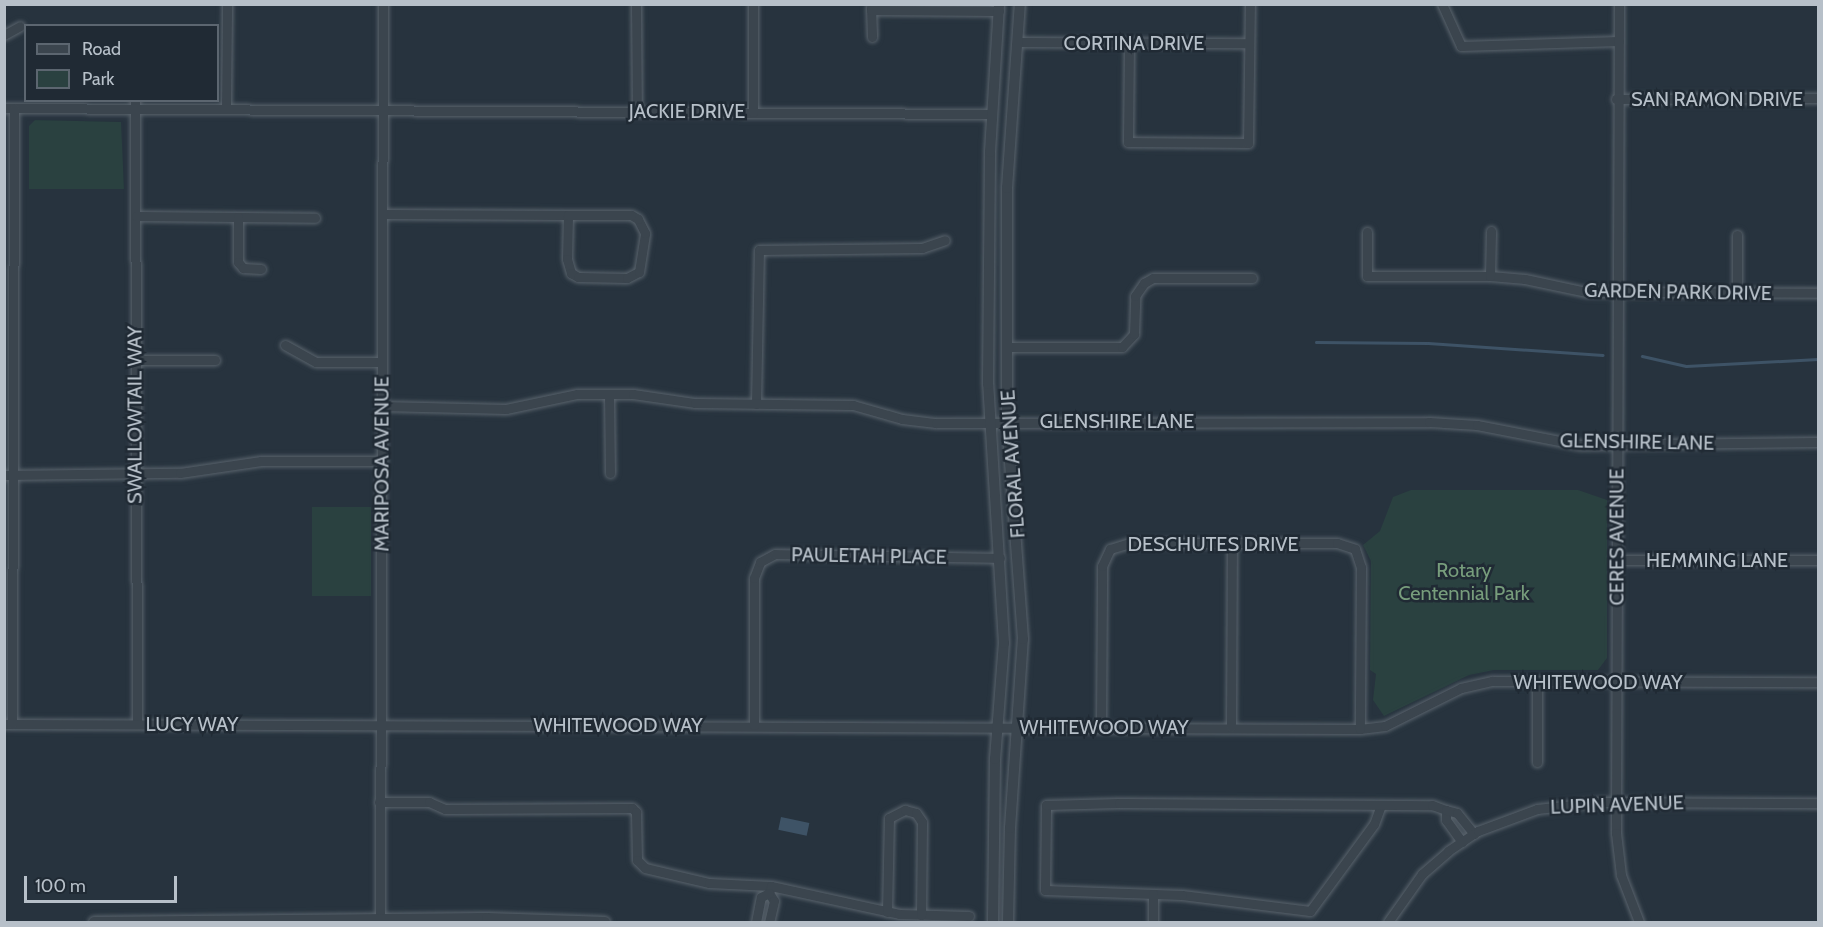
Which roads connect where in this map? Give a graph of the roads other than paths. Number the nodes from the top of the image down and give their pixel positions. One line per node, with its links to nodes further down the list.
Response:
1 (227, 4): 21 (street)
2 (383, 4): 23 (street, MARIPOSA AVENUE)
3 (636, 4): 24 (street)
4 (753, 4): 25 (street)
5 (1020, 4): 15 (street, FLORAL AVENUE)
6 (1250, 4): 16 (street)
7 (1442, 4): 14 (street)
8 (1619, 4): 14 (street, CERES AVENUE)
9 (872, 8): 10 (street); 13 (street)
10 (999, 8): 26 (street, FLORAL AVENUE)
11 (20, 26): 12 (street)
12 (4, 35)
13 (872, 37)
14 (1619, 41): 19 (street, CERES AVENUE)
15 (1020, 42): 17 (street, CORTINA DRIVE); 44 (street, FLORAL AVENUE)
16 (1249, 43): 17 (street, CORTINA DRIVE); 17 (street)
17 (1129, 44)
18 (1818, 98): 19 (street, SAN RAMON DRIVE)
19 (1616, 99): 40 (street, CERES AVENUE)
20 (136, 104): 21 (street, JACKIE DRIVE); 22 (street, JACKIE DRIVE); 29 (street, SWALLOWTAIL WAY)
21 (226, 107): 23 (street, JACKIE DRIVE)
22 (9, 108): 32 (street)
23 (382, 109): 24 (street, JACKIE DRIVE); 27 (street, MARIPOSA AVENUE)
24 (637, 111): 25 (street, JACKIE DRIVE)
25 (753, 112): 26 (street, JACKIE DRIVE)
26 (992, 114): 52 (street, FLORAL AVENUE)
27 (382, 214): 28 (street); 48 (street, MARIPOSA AVENUE)
28 (568, 215): 28 (street)
29 (136, 216): 30 (street); 46 (street, SWALLOWTAIL WAY)
30 (238, 217): 31 (street); 37 (street)
31 (315, 218)
32 (8, 231): 45 (street)
33 (1491, 231): 38 (street)
34 (1367, 232): 38 (street, GARDEN PARK DRIVE)
35 (1737, 235): 41 (street)
36 (945, 240): 50 (street)
37 (261, 270)
38 (1490, 276): 40 (street, GARDEN PARK DRIVE)
39 (1252, 278): 44 (street)
40 (1619, 293): 41 (street, GARDEN PARK DRIVE); 55 (street, CERES AVENUE)
41 (1737, 293): 42 (street, GARDEN PARK DRIVE)
42 (1818, 293)
43 (285, 345): 48 (street)
44 (1008, 346): 53 (street, FLORAL AVENUE)
45 (8, 352): 58 (street)
46 (135, 360): 47 (street); 59 (street, SWALLOWTAIL WAY)
47 (216, 360)
48 (382, 362): 51 (street, MARIPOSA AVENUE)
49 (609, 394): 50 (street, GLENSHIRE LANE); 51 (street, GLENSHIRE LANE); 57 (street)
50 (756, 404): 52 (street, GLENSHIRE LANE)
51 (382, 406): 56 (street, MARIPOSA AVENUE)
52 (989, 421): 53 (street, GLENSHIRE LANE); 61 (street, FLORAL AVENUE)
53 (1007, 421): 55 (street, GLENSHIRE LANE); 75 (street, FLORAL AVENUE)
54 (1818, 442): 55 (street, GLENSHIRE LANE)
55 (1617, 445): 62 (street, CERES AVENUE)
56 (381, 461): 59 (street); 70 (street, MARIPOSA AVENUE)
57 (610, 473)
58 (9, 475): 59 (street); 64 (street)
59 (135, 475): 69 (street, SWALLOWTAIL WAY)
60 (1232, 544): 72 (street, DESCHUTES DRIVE); 73 (street); 76 (street, DESCHUTES DRIVE)
61 (1000, 558): 71 (street, PAULETAH PLACE); 74 (street, FLORAL AVENUE)
62 (1616, 560): 63 (street, HEMMING LANE); 66 (street, CERES AVENUE)
63 (1818, 560)
64 (9, 598): 68 (street)
65 (1537, 682): 66 (street, WHITEWOOD WAY); 76 (street, WHITEWOOD WAY); 77 (street)
66 (1617, 682): 67 (street, WHITEWOOD WAY); 79 (street, CERES AVENUE)
67 (1818, 682)
68 (8, 724): 69 (street, LUCY WAY)
69 (137, 724): 70 (street, LUCY WAY)
70 (379, 724): 71 (street, WHITEWOOD WAY); 78 (street, MARIPOSA AVENUE)
71 (754, 725): 74 (street, WHITEWOOD WAY)
72 (1101, 727): 73 (street, WHITEWOOD WAY); 75 (street, WHITEWOOD WAY)
73 (1231, 727): 76 (street, WHITEWOOD WAY)
74 (998, 728): 75 (street, WHITEWOOD WAY); 95 (street, FLORAL AVENUE)
75 (1018, 728): 96 (street, FLORAL AVENUE)
76 (1360, 729)
77 (1537, 762)
78 (379, 802): 85 (street); 90 (street, MARIPOSA AVENUE)
79 (1616, 802): 80 (street, LUPIN AVENUE); 83 (street, LUPIN AVENUE); 99 (street, CERES AVENUE)
80 (1818, 803)
81 (1381, 805): 82 (street); 86 (street); 86 (street)
82 (1446, 810): 83 (street); 84 (street)
83 (1474, 834): 84 (street, LUPIN AVENUE)
84 (1462, 842): 98 (street, LUPIN AVENUE)
85 (770, 890): 87 (street); 93 (street); 94 (street)
86 (1153, 894): 97 (street)
87 (887, 912): 88 (street); 88 (street)
88 (921, 915): 89 (street)
89 (969, 916)
90 (380, 920): 91 (street); 92 (street)
91 (94, 922)
92 (605, 922)
93 (756, 922)
94 (769, 922)
95 (993, 922)
96 (1008, 922)
97 (1153, 922)
98 (1388, 922)
99 (1639, 922)

